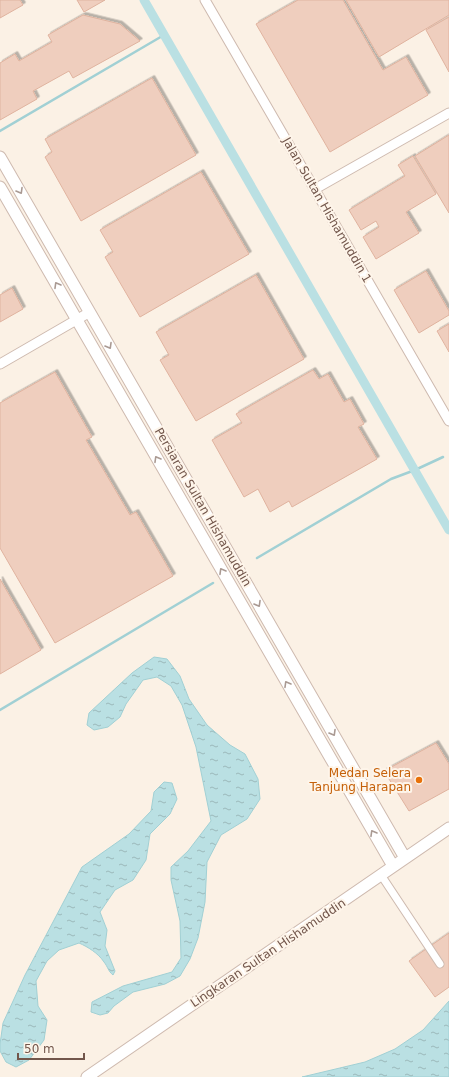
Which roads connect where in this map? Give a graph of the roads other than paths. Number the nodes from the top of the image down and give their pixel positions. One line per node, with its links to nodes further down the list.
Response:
1 (205, 0): 5 (street, Jalan Sultan Hishamuddin 1)
2 (449, 113): 5 (street)
3 (0, 157): 6 (street, Persiaran Sultan Hishamuddin, one-way to 6)
4 (0, 188): 7 (street, Persiaran Sultan Hishamuddin, one-way to 4)
5 (315, 189): 9 (street, Jalan Sultan Hishamuddin 1)
6 (90, 312): 7 (street); 10 (street, Persiaran Sultan Hishamuddin, one-way to 10)
7 (76, 319): 8 (street); 11 (street, Persiaran Sultan Hishamuddin, one-way to 7)
8 (0, 364)
9 (449, 421)
10 (314, 700): 11 (street); 13 (street, Persiaran Sultan Hishamuddin, one-way to 13)
11 (301, 708): 14 (street, Persiaran Sultan Hishamuddin, one-way to 11)
12 (449, 828): 13 (street, Lingkaran Sultan Hishamuddin)
13 (405, 858): 14 (street, Lingkaran Sultan Hishamuddin)
14 (393, 866): 15 (street, Lingkaran Sultan Hishamuddin)
15 (381, 875): 16 (street); 17 (street, Lingkaran Sultan Hishamuddin)
16 (440, 964)
17 (87, 1077)

